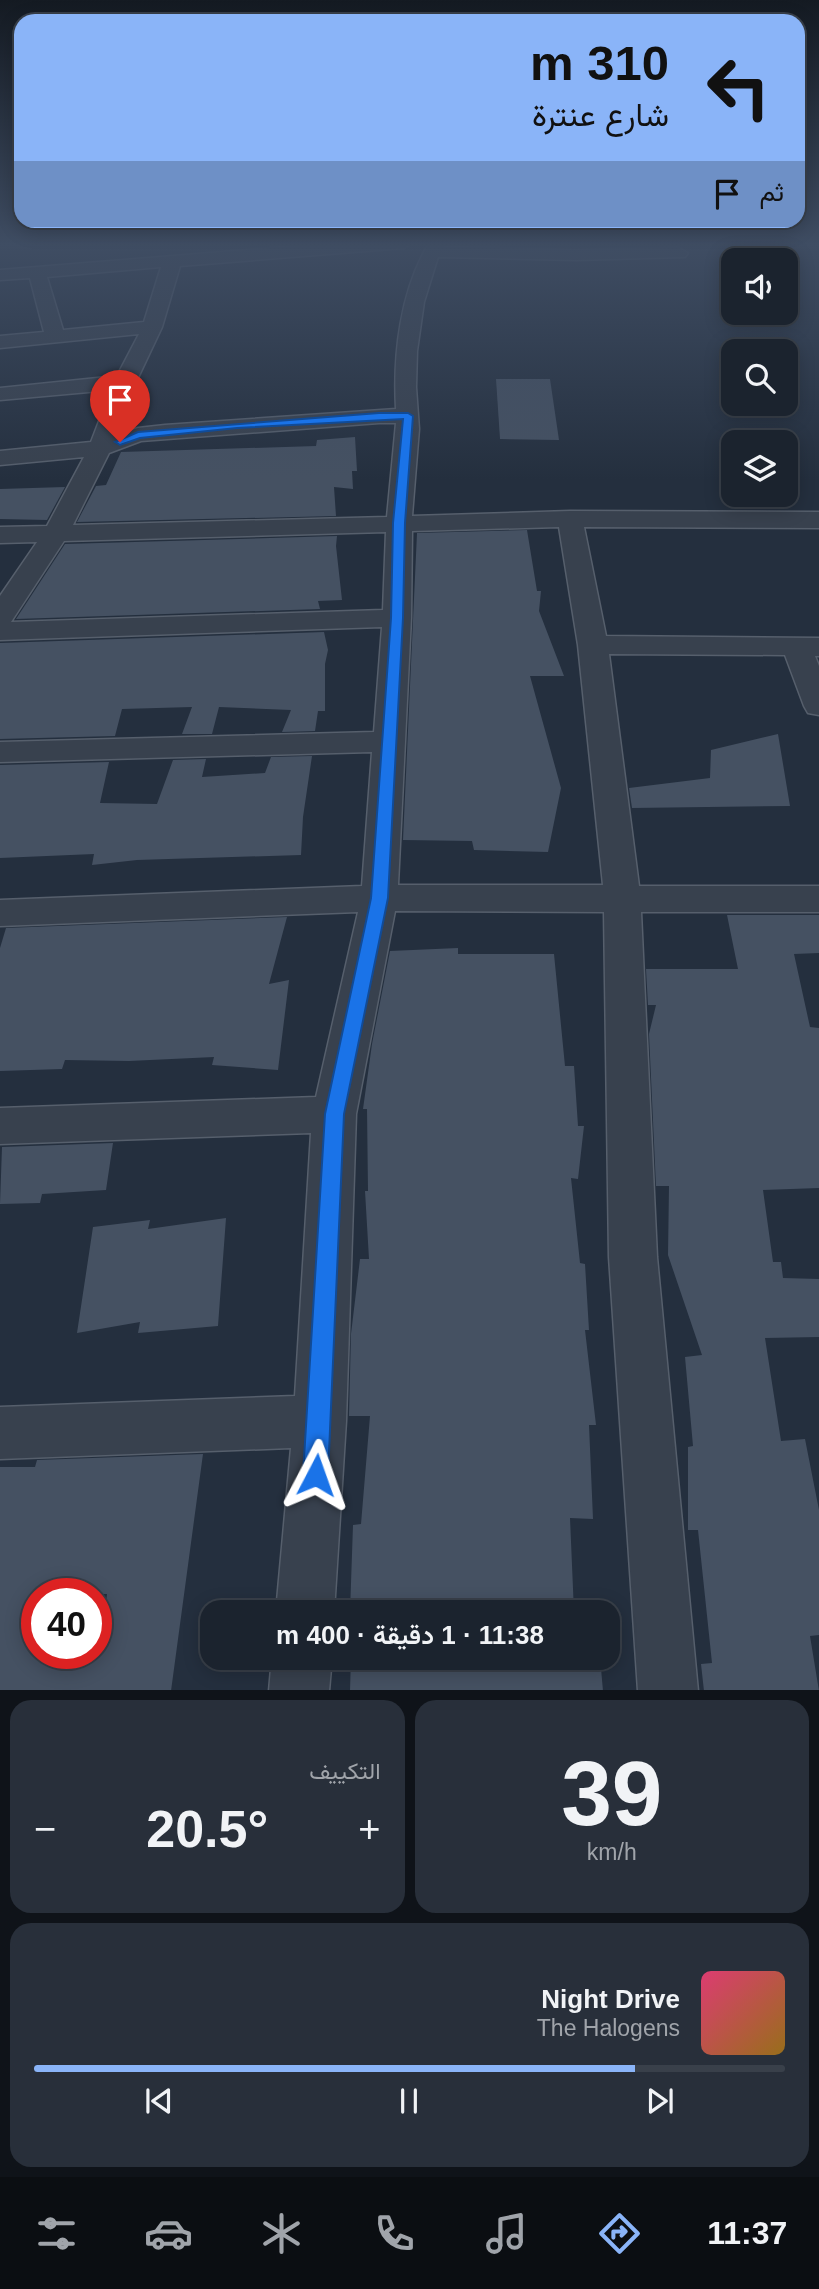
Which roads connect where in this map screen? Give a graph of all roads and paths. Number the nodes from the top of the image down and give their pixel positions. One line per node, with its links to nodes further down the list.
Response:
1 (51, 322): 5 (street)
2 (154, 322): 4 (street)
3 (412, 322): 9 (street)
4 (152, 327): 5 (street); 7 (street)
5 (55, 337): 6 (street)
6 (0, 342)
7 (125, 382): 8 (street); 10 (street)
8 (0, 394)
9 (408, 416): 10 (street); 14 (street)
10 (100, 448): 11 (street); 15 (street)
11 (0, 458)
12 (570, 519): 13 (street); 14 (street); 20 (street)
13 (819, 520)
14 (399, 523): 15 (street); 18 (street)
15 (56, 533): 16 (street); 17 (street)
16 (0, 535)
17 (0, 617)
18 (397, 618): 19 (street); 23 (street)
19 (0, 631)
20 (593, 645): 21 (street); 25 (street)
21 (808, 647): 22 (street)
22 (819, 706)
23 (387, 742): 24 (street); 26 (street)
24 (0, 752)
25 (622, 897): 26 (street); 27 (street); 36 (street)
26 (379, 898): 28 (street); 29 (street)
27 (819, 899)
28 (0, 914)
29 (334, 1114): 30 (street); 31 (street)
30 (0, 1126)
31 (320, 1421): 32 (street); 33 (street)
32 (0, 1433)
33 (306, 1600)
34 (301, 1670): 35 (street)
35 (299, 1690)
36 (668, 1690)

